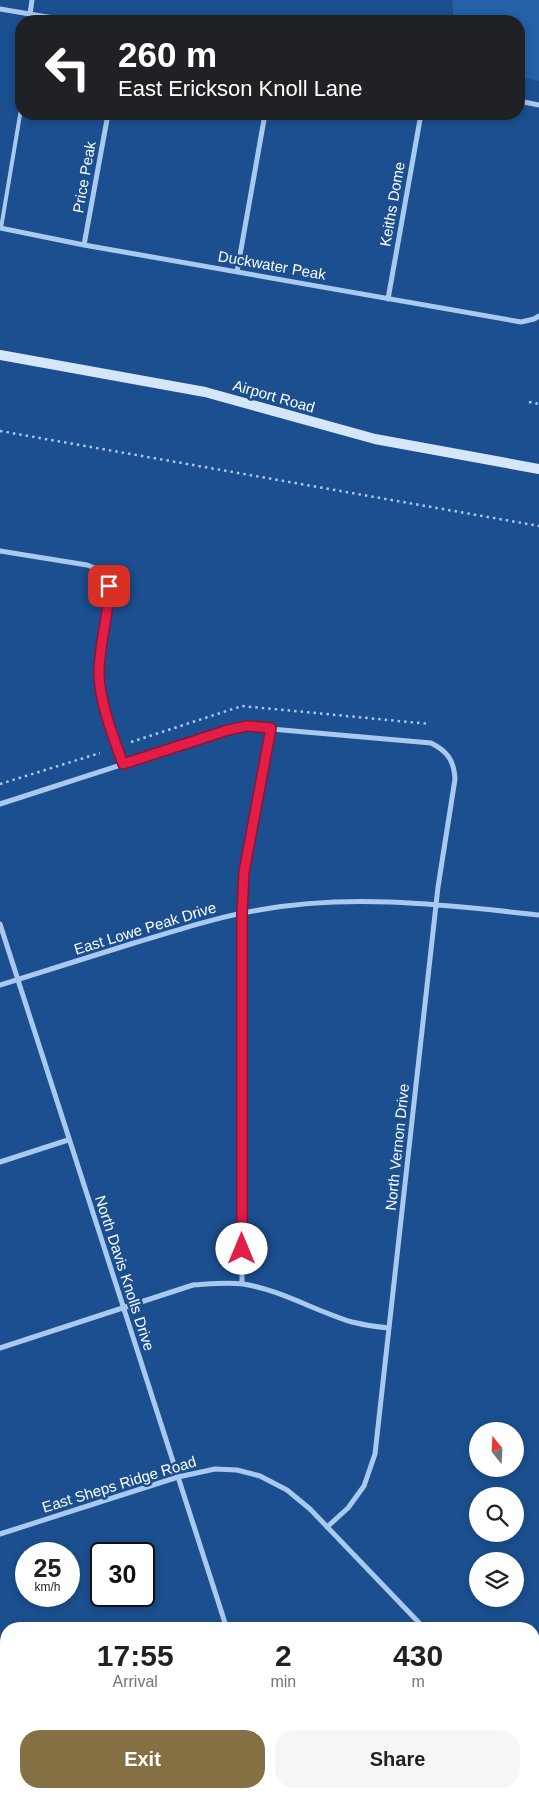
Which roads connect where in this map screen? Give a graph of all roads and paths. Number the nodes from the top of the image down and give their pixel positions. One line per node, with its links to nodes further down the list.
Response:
1 (32, 0): 3 (street)
2 (0, 8): 3 (street)
3 (30, 14)
4 (525, 102): 5 (street)
5 (539, 105)
6 (19, 120): 10 (lane)
7 (107, 120): 11 (street, Price Peak)
8 (264, 120): 12 (street)
9 (420, 120): 13 (street, Keiths Dome)
10 (0, 228): 11 (street, Duckwater Peak)
11 (84, 245): 12 (street, Duckwater Peak)
12 (237, 272): 13 (street, Duckwater Peak)
13 (388, 298): 14 (street, Duckwater Peak)
14 (539, 316)
15 (0, 356): 19 (street, Airport Road)
16 (529, 402): 17 (path)
17 (539, 404)
18 (0, 431): 20 (path)
19 (539, 470)
20 (539, 526)
21 (0, 551): 26 (street)
22 (430, 724): 24 (path)
23 (271, 728): 26 (street); 29 (street, North Vernon Drive); 30 (street)
24 (131, 742)
25 (100, 753): 27 (path)
26 (123, 764): 28 (street)
27 (0, 784)
28 (0, 804)
29 (436, 904): 30 (street, East Lowe Peak Drive); 31 (street, East Lowe Peak Drive); 39 (street, North Vernon Drive)
30 (242, 914): 33 (street, East Lowe Peak Drive); 37 (street)
31 (539, 915)
32 (0, 924): 33 (street, North Davis Knolls Drive)
33 (18, 980): 34 (street, East Lowe Peak Drive); 35 (street, North Davis Knolls Drive)
34 (0, 985)
35 (68, 1140): 36 (street); 38 (street, North Davis Knolls Drive)
36 (0, 1162)
37 (242, 1284): 38 (street); 39 (street)
38 (124, 1308): 40 (street); 41 (street, North Davis Knolls Drive)
39 (389, 1328): 42 (street, North Vernon Drive)
40 (0, 1348)
41 (178, 1477): 42 (street, East Sheps Ridge Road); 43 (street, East Sheps Ridge Road); 44 (street, North Davis Knolls Drive)
42 (328, 1527): 45 (street, East Sheps Ridge Road)
43 (0, 1534)
44 (225, 1622)
45 (418, 1622)

